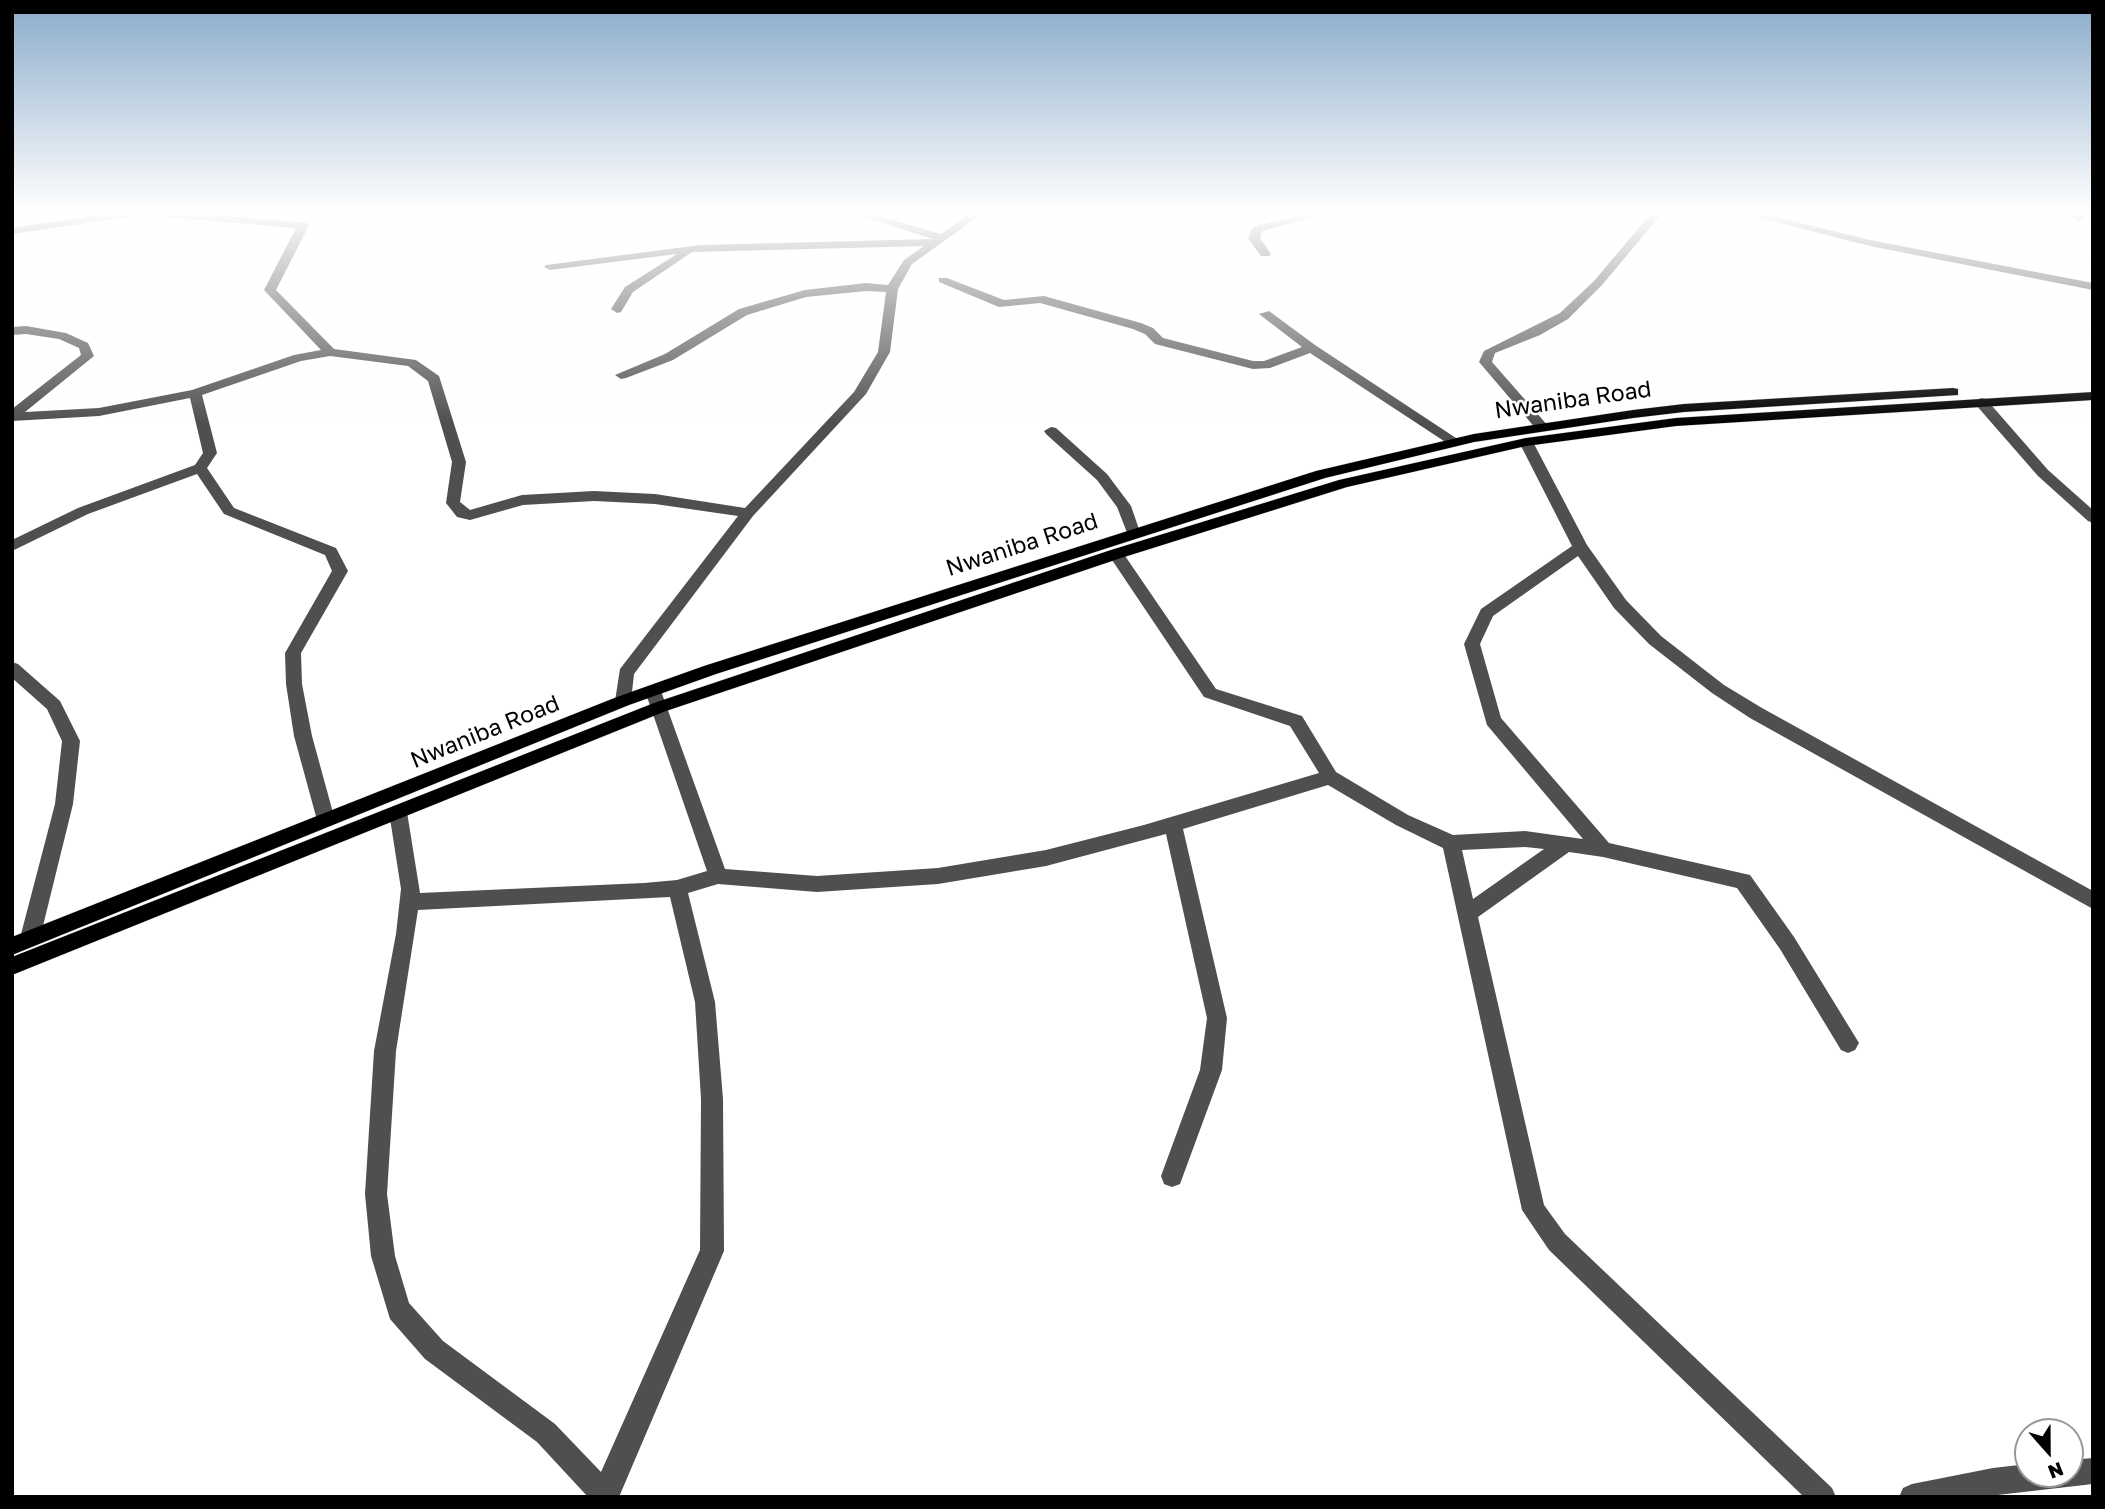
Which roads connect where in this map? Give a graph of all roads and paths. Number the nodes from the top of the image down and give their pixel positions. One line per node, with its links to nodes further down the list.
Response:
1 (274, 281): 13 (street)
2 (642, 281): 9 (street)
3 (896, 281): 8 (street)
4 (947, 281): 12 (street)
5 (1599, 281): 20 (street)
6 (2065, 281): 7 (street)
7 (2093, 287)
8 (892, 289): 14 (street); 25 (street)
9 (617, 309)
10 (1265, 314): 12 (street)
11 (12, 331): 19 (street)
12 (1311, 348): 22 (street)
13 (330, 352): 16 (street); 25 (street)
14 (621, 375)
15 (2093, 384): 20 (main road, Nwaniba Road)
16 (195, 393): 19 (street); 24 (street)
17 (2093, 396): 18 (main road)
18 (1981, 402): 23 (main road); 26 (street)
19 (12, 417)
20 (1542, 427): 22 (main road, Nwaniba Road)
21 (1052, 431): 27 (street)
22 (1455, 442): 27 (main road, Nwaniba Road)
23 (1526, 442): 29 (street); 30 (main road)
24 (200, 468): 28 (street); 36 (street)
25 (748, 513): 33 (street)
26 (2093, 518)
27 (1133, 532): 32 (main road, Nwaniba Road)
28 (12, 546)
29 (1580, 547): 40 (street); 43 (street)
30 (1116, 554): 32 (main road); 34 (street)
31 (12, 668): 46 (street)
32 (656, 699): 33 (main road, Nwaniba Road); 35 (main road); 41 (street)
33 (623, 701): 36 (main road, Nwaniba Road)
34 (1330, 777): 37 (street); 38 (street)
35 (398, 812): 44 (street); 48 (main road)
36 (326, 820): 46 (main road, Nwaniba Road)
37 (1173, 825): 41 (street); 50 (street)
38 (1451, 843): 39 (street); 45 (street)
39 (1566, 844): 40 (street); 45 (street)
40 (1603, 849): 49 (street)
41 (718, 876): 42 (street)
42 (677, 888): 44 (street); 52 (street)
43 (2093, 901)
44 (410, 902): 52 (street)
45 (1466, 914): 53 (street)
46 (30, 939): 47 (main road, Nwaniba Road)
47 (12, 946)
48 (12, 966)
49 (1848, 1043)
50 (1172, 1176)
51 (2014, 1479): 54 (street)
52 (605, 1496)
53 (1823, 1497)
54 (1912, 1497)

